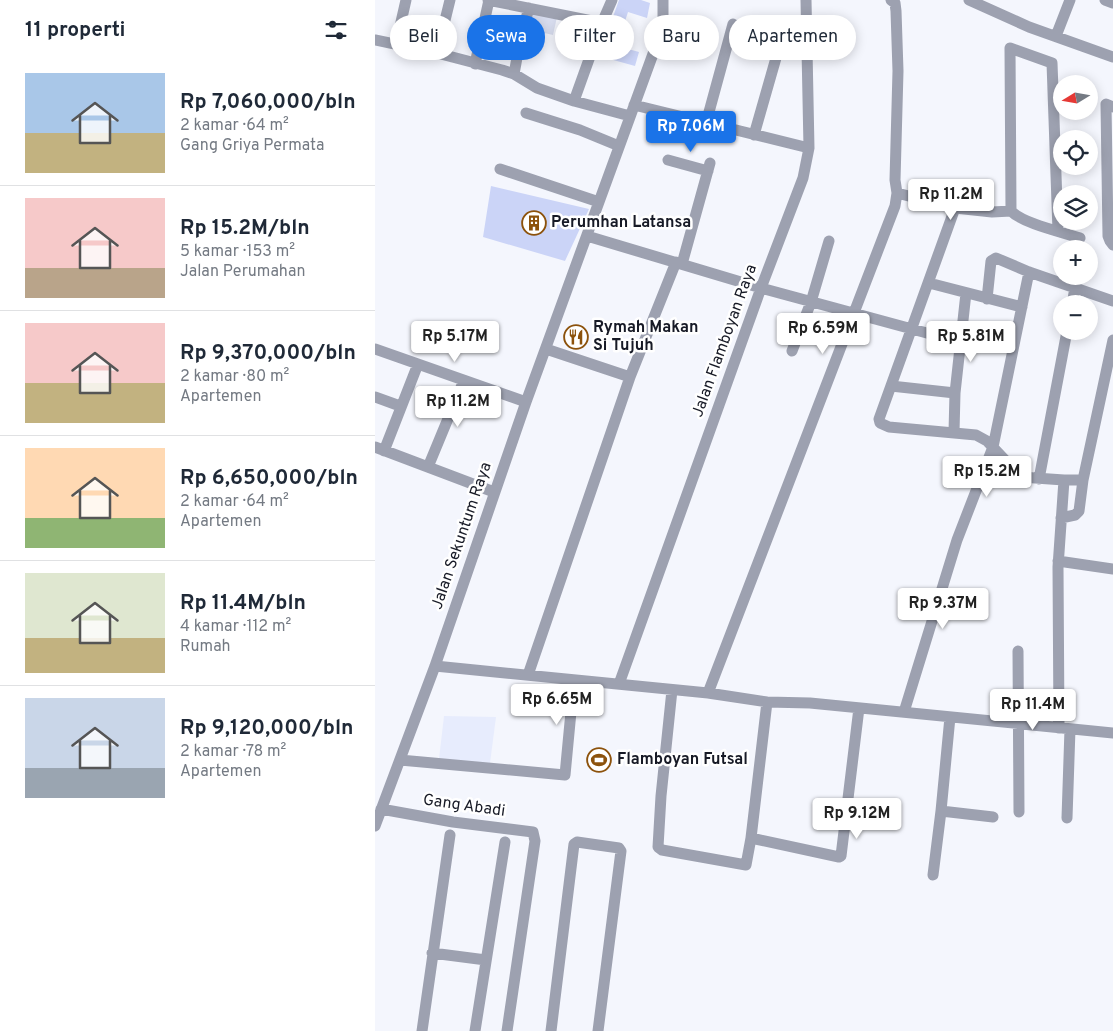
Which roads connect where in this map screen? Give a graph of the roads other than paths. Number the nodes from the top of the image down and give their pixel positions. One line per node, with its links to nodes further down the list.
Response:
1 (406, 0): 14 (street)
2 (450, 0): 15 (street)
3 (489, 0): 13 (street); 26 (street)
4 (612, 0): 17 (street)
5 (663, 0): 30 (street, Jalan Sekuntum Raya)
6 (806, 0): 35 (street, Jalan Flamboyan Raya)
7 (891, 0): 38 (street)
8 (969, 0): 11 (street)
9 (1070, 0): 18 (street)
10 (1105, 0): 12 (street)
11 (985, 2): 18 (street)
12 (1113, 3)
13 (529, 8): 16 (street); 27 (street)
14 (403, 15)
15 (446, 15)
16 (563, 15)
17 (605, 15)
18 (1056, 36): 22 (street)
19 (729, 39): 32 (street)
20 (375, 40): 21 (street)
21 (390, 43)
22 (1113, 56)
23 (457, 59): 26 (street)
24 (588, 60): 28 (street)
25 (775, 60): 33 (street)
26 (475, 64): 27 (street)
27 (514, 74): 28 (street)
28 (573, 101): 30 (street)
29 (1113, 107): 46 (street)
30 (632, 110): 32 (street); 34 (street, Jalan Sekuntum Raya)
31 (526, 113): 34 (street)
32 (706, 123): 33 (street)
33 (754, 135): 35 (street)
34 (619, 146): 39 (street, Jalan Sekuntum Raya)
35 (809, 148): 50 (street, Jalan Flamboyan Raya)
36 (668, 160): 47 (street)
37 (500, 169): 39 (street)
38 (897, 193): 40 (street); 58 (street)
39 (599, 202): 43 (street, Jalan Sekuntum Raya)
40 (955, 208): 41 (street); 49 (street)
41 (1011, 211): 42 (street); 42 (street)
42 (1058, 231): 44 (street)
43 (587, 236): 47 (street); 64 (street, Jalan Sekuntum Raya)
44 (1081, 238)
45 (829, 241): 56 (street)
46 (1113, 245)
47 (679, 263): 50 (street); 67 (street)
48 (1029, 272): 51 (street); 54 (street); 57 (street)
49 (929, 283): 52 (street); 59 (street)
50 (761, 288): 56 (street); 89 (street, Jalan Flamboyan Raya)
51 (1075, 288): 53 (street); 55 (street)
52 (966, 293): 54 (street); 62 (street)
53 (1074, 295)
54 (987, 298): 57 (street)
55 (1113, 301)
56 (811, 302): 58 (street); 65 (street)
57 (1022, 307): 75 (street)
58 (853, 313): 59 (street); 91 (street)
59 (911, 328): 62 (street); 69 (street)
60 (1065, 340): 78 (street)
61 (1113, 340): 80 (street)
62 (960, 342): 70 (street)
63 (375, 349): 66 (street)
64 (546, 349): 67 (street); 72 (street, Jalan Sekuntum Raya)
65 (792, 352)
66 (418, 364): 68 (street); 73 (street)
67 (629, 376): 87 (street)
68 (464, 380): 72 (street); 77 (street)
69 (891, 386): 70 (street); 74 (street)
70 (955, 393): 74 (street)
71 (375, 397): 73 (street)
72 (526, 402): 81 (street, Jalan Sekuntum Raya)
73 (400, 406): 76 (street)
74 (954, 432): 75 (street)
75 (993, 447): 78 (street); 94 (street)
76 (379, 449): 77 (street)
77 (428, 467): 81 (street)
78 (1039, 479): 79 (street)
79 (1064, 480): 80 (street); 82 (street)
80 (1083, 480): 82 (street)
81 (494, 492): 86 (street, Jalan Sekuntum Raya)
82 (1061, 518): 83 (street)
83 (1058, 561): 84 (street); 97 (street)
84 (1113, 569)
85 (1017, 651): 96 (street)
86 (435, 666): 87 (street); 99 (street, Jalan Sekuntum Raya)
87 (528, 675): 88 (street)
88 (574, 680): 89 (street); 99 (street)
89 (619, 684): 90 (street)
90 (672, 690): 91 (street); 107 (street)
91 (708, 693): 92 (street)
92 (767, 702): 93 (street); 107 (street)
93 (859, 708): 94 (street); 107 (street)
94 (904, 712): 95 (street)
95 (950, 717): 96 (street); 101 (street)
96 (1020, 724): 97 (street); 102 (street)
97 (1065, 728): 98 (street); 104 (street)
98 (1113, 733)
99 (400, 760): 100 (street, Jalan Sekuntum Raya)
100 (381, 809): 105 (street, Jalan Sekuntum Raya); 114 (street, Gang Abadi)
101 (941, 811): 103 (street); 109 (street)
102 (1019, 812)
103 (993, 817)
104 (1067, 818)
105 (375, 826)
106 (450, 835): 110 (street)
107 (751, 838)
108 (505, 842): 111 (street)
109 (933, 875)
110 (432, 954): 111 (street); 112 (street)
111 (486, 960): 113 (street)
112 (422, 1031)
113 (475, 1031)
114 (507, 1031)
115 (551, 1031): 116 (street)
116 (598, 1031)

